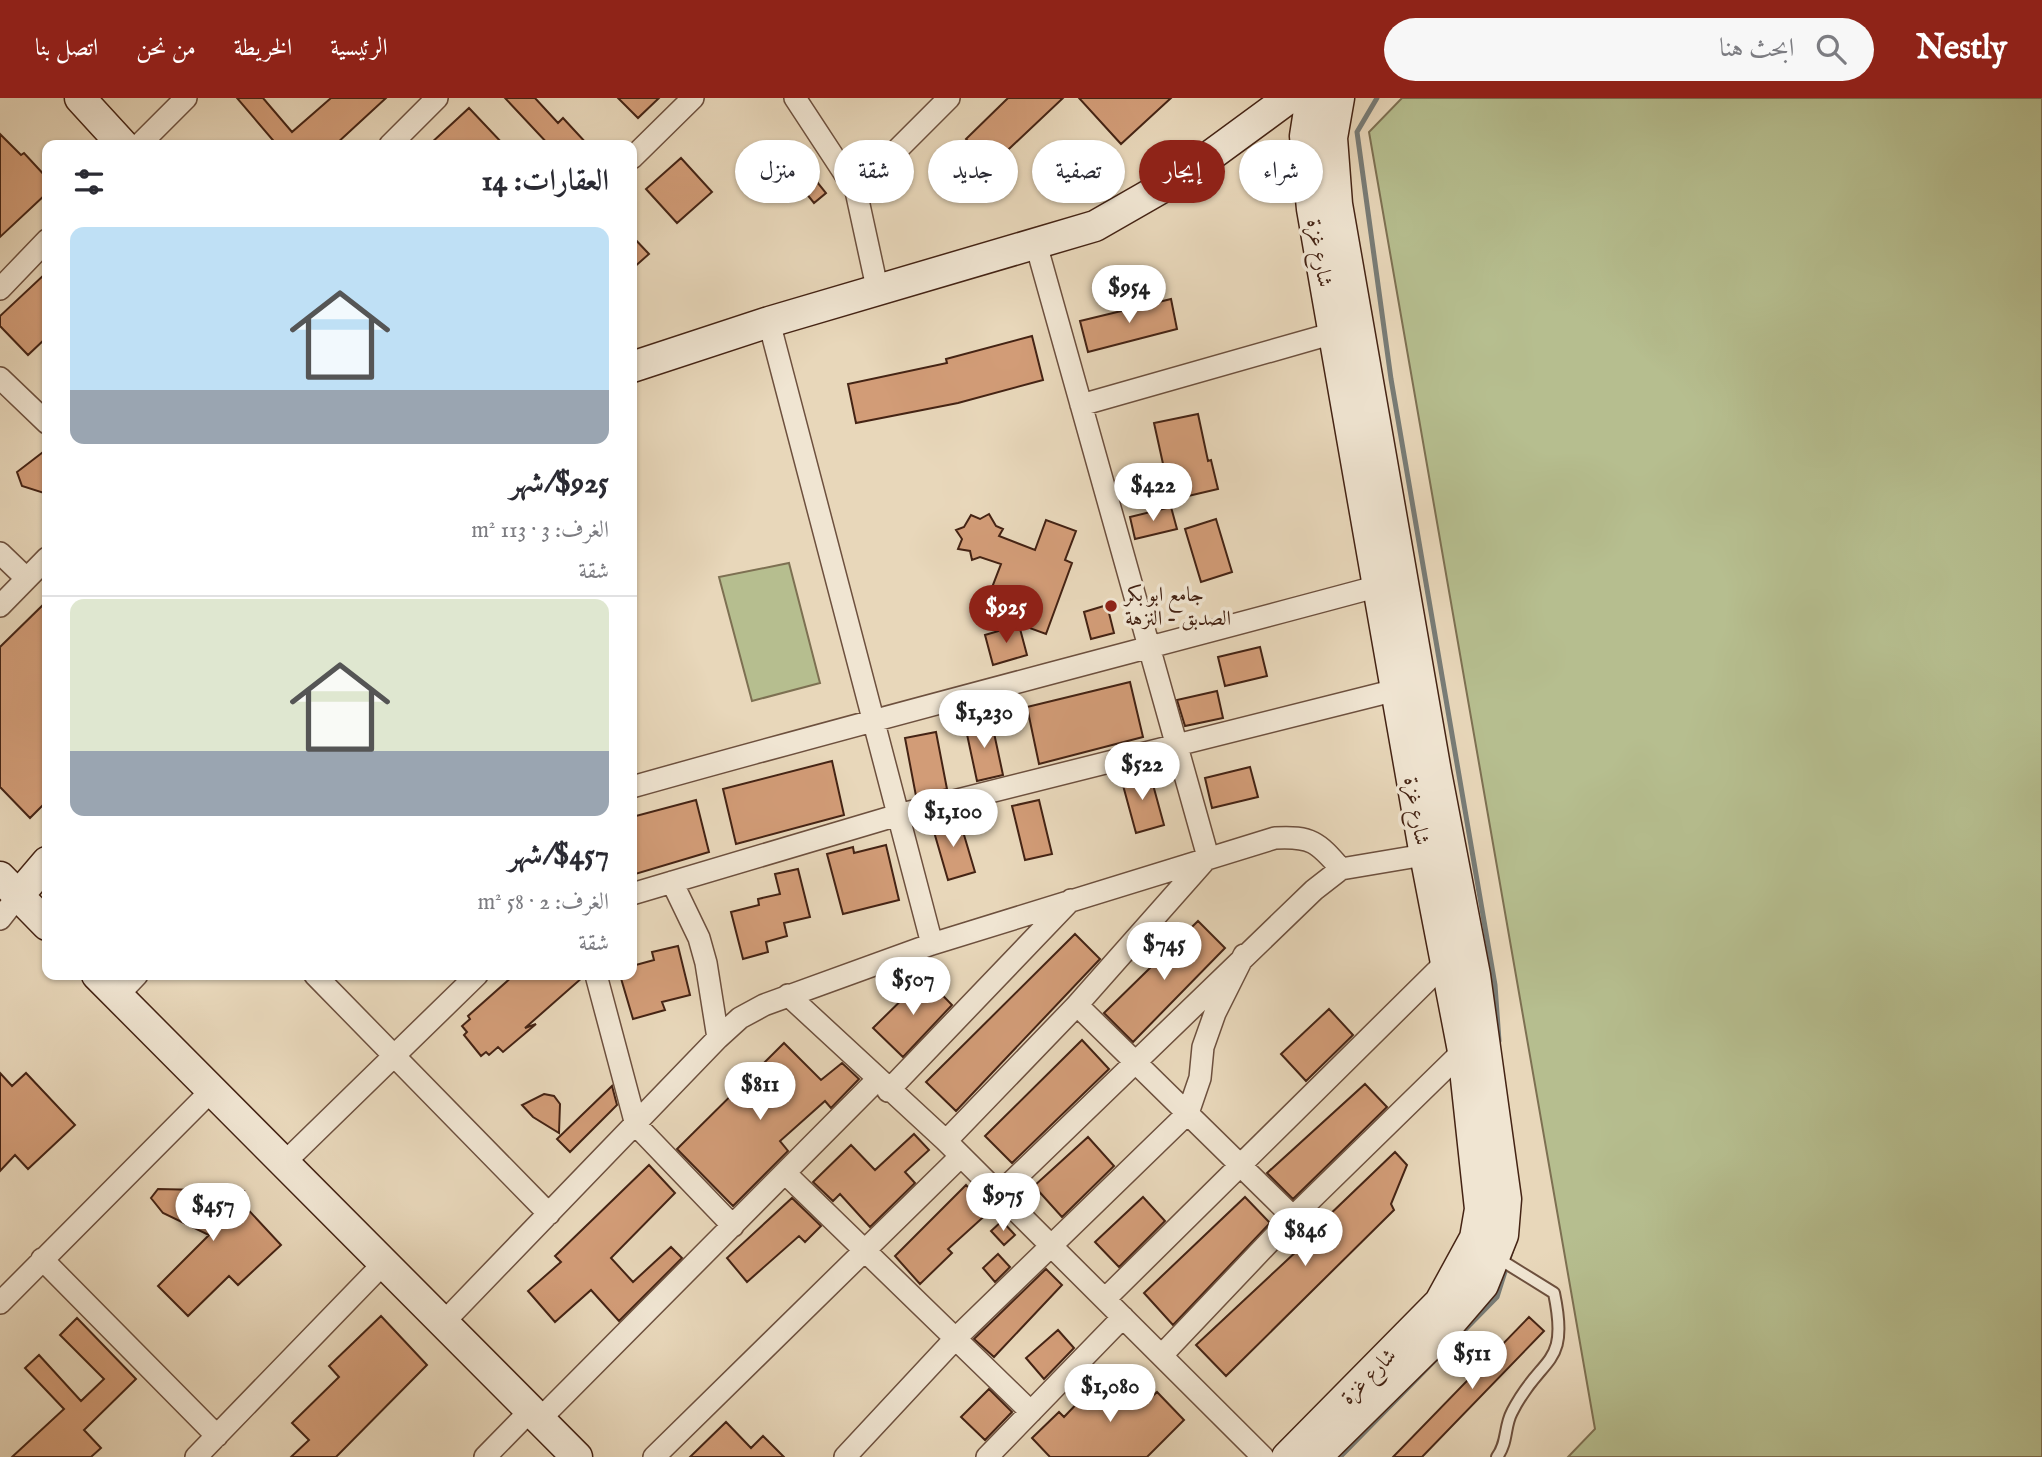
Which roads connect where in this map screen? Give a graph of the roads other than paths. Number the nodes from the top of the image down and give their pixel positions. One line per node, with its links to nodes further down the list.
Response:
1 (80, 98): 10 (main road)
2 (186, 98): 11 (street)
3 (437, 98): 12 (street)
4 (693, 98): 14 (street)
5 (795, 98): 15 (street)
6 (949, 98): 13 (street)
7 (1289, 98): 17 (main road)
8 (1311, 98): 22 (main road, شارع غزة)
9 (1339, 98): 38 (main road, شارع غزة)
10 (118, 140)
11 (144, 140)
12 (395, 140)
13 (907, 140)
14 (637, 153)
15 (834, 157)
16 (859, 203): 20 (street)
17 (1036, 244): 20 (main road); 25 (street)
18 (42, 245): 19 (street)
19 (0, 289)
20 (878, 292): 21 (main road)
21 (769, 322): 23 (main road); 34 (street)
22 (1334, 333): 25 (street); 30 (main road, شارع غزة)
23 (637, 365)
24 (0, 378): 26 (street)
25 (1081, 405): 32 (street)
26 (42, 418)
27 (0, 553): 29 (street)
28 (42, 563): 29 (street)
29 (26, 579): 31 (street)
30 (1379, 586): 32 (street); 33 (main road, شارع غزة)
31 (0, 606)
32 (1149, 648): 34 (street); 35 (street)
33 (1396, 690): 35 (street); 38 (main road, شارع غزة)
34 (872, 719): 36 (street); 37 (street)
35 (1176, 745): 37 (street); 39 (street)
36 (637, 786)
37 (898, 815): 42 (street); 47 (street)
38 (1438, 853): 41 (street); 49 (main road, شارع غزة); 74 (main road, شارع غزة)
39 (1208, 857): 41 (street); 45 (street); 55 (street)
40 (42, 866): 44 (main road)
41 (1341, 869): 48 (street)
42 (672, 882): 43 (street); 56 (street)
43 (637, 892)
44 (6, 897): 46 (main road)
45 (1073, 898): 47 (street); 60 (street)
46 (42, 922)
47 (932, 944): 54 (street)
48 (1244, 955): 59 (street); 62 (street)
49 (1446, 962): 57 (main road, شارع غزة); 66 (street)
50 (320, 980): 58 (street)
51 (472, 980): 58 (street)
52 (597, 980): 63 (street)
53 (117, 981): 61 (main road)
54 (788, 995): 56 (street); 60 (street)
55 (1077, 1005): 59 (street); 64 (street)
56 (718, 1038): 63 (street)
57 (1463, 1051): 70 (street); 93 (main road, شارع غزة)
58 (393, 1054): 65 (street); 69 (street)
59 (1135, 1061): 62 (street); 68 (street)
60 (883, 1085): 64 (street); 67 (street)
61 (212, 1090): 65 (main road); 75 (street)
62 (1188, 1113): 66 (street); 72 (street)
63 (636, 1125): 69 (street); 71 (street)
64 (953, 1149): 68 (street); 73 (street)
65 (283, 1164): 76 (main road)
66 (1238, 1164): 70 (street); 77 (street)
67 (786, 1174): 71 (street); 73 (street)
68 (999, 1194): 72 (street)
69 (549, 1214): 80 (street)
70 (1293, 1217): 82 (street)
71 (733, 1226): 84 (street)
72 (1052, 1245): 77 (street); 81 (street)
73 (863, 1251): 81 (street); 89 (street)
74 (1496, 1257): 94 (main road, شارع غزة); 95 (lane)
75 (42, 1259): 78 (street); 85 (street)
76 (383, 1264): 80 (main road); 85 (street)
77 (1105, 1299): 79 (street)
78 (0, 1303)
79 (1124, 1317): 82 (street); 83 (street)
80 (442, 1324): 84 (main road)
81 (954, 1340): 83 (street); 90 (street)
82 (1162, 1355): 92 (street)
83 (1031, 1412): 91 (street)
84 (536, 1415): 87 (street); 88 (main road)
85 (217, 1436): 86 (street)
86 (197, 1457)
87 (485, 1457)
88 (577, 1457)
89 (654, 1457)
90 (845, 1457)
91 (988, 1457)
92 (1263, 1457)
93 (1287, 1457)
94 (1316, 1457)
95 (1497, 1457)

